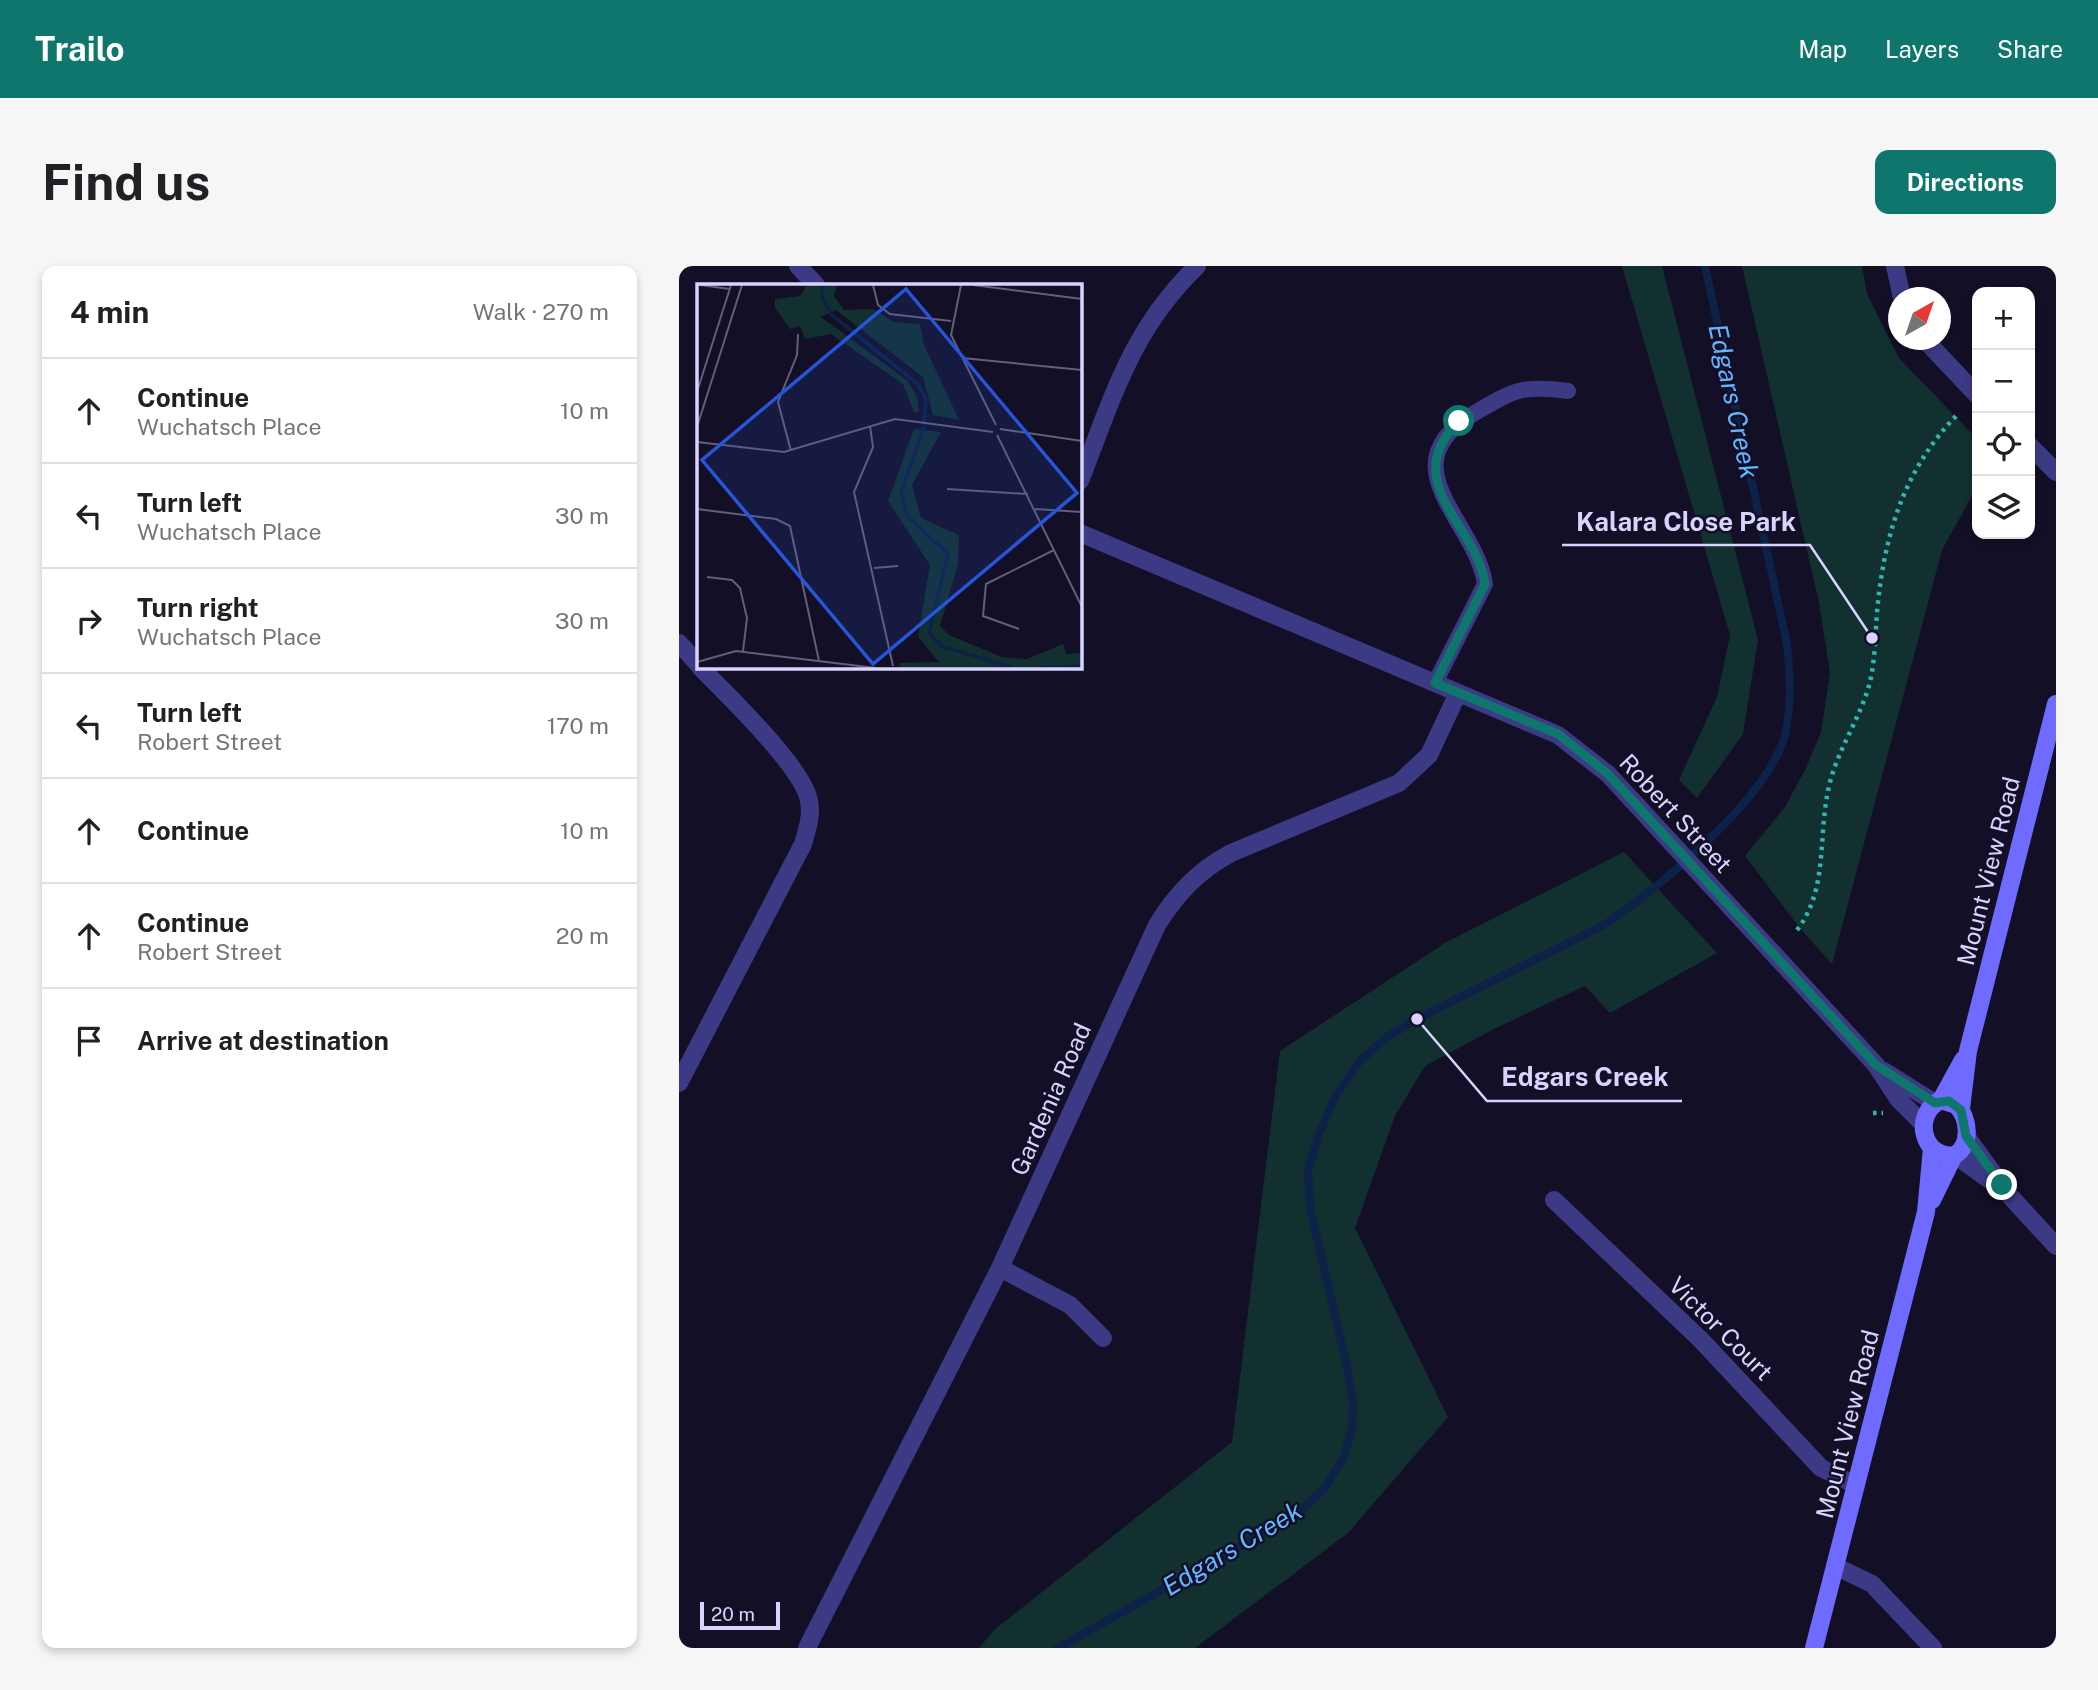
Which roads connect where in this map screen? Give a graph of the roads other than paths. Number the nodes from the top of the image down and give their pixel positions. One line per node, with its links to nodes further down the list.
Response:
1 (798, 266): 4 (street)
2 (1198, 266): 11 (street)
3 (1895, 266): 5 (street)
4 (815, 284)
5 (1898, 287)
6 (1934, 350): 7 (street)
7 (1972, 390)
8 (1568, 391): 16 (lane)
9 (2035, 451): 10 (street)
10 (2056, 472)
11 (1081, 478)
12 (1081, 533): 16 (street, Robert Street)
13 (679, 643): 14 (street)
14 (697, 664)
15 (701, 668): 22 (street)
16 (1435, 683): 17 (street, Robert Street)
17 (1458, 693): 21 (street, Robert Street); 33 (street, Gardenia Road)
18 (2056, 704): 19 (street, Mount View Road)
19 (2053, 728): 20 (street, Mount View Road)
20 (1968, 1051): 23 (street, Mount View Road); 24 (street, Mount View Road)
21 (1876, 1065): 23 (street, Robert Street); 25 (street, Robert Street)
22 (679, 1083)
23 (1938, 1102): 24 (street); 25 (street)
24 (1961, 1110): 26 (street)
25 (1924, 1125): 27 (street)
26 (1966, 1136): 28 (street); 29 (street)
27 (1932, 1148): 28 (street); 31 (street, Mount View Road)
28 (1954, 1155): 29 (street); 31 (street, Mount View Road)
29 (2009, 1195): 32 (street)
30 (1554, 1199): 35 (street, Victor Court)
31 (1926, 1212): 35 (street, Mount View Road)
32 (2056, 1246)
33 (1000, 1268): 34 (street); 37 (street, Gardenia Road)
34 (1103, 1338)
35 (1856, 1485): 36 (street, Mount View Road)
36 (1835, 1566): 38 (street, Mount View Road); 39 (street)
37 (807, 1648)
38 (1814, 1648)
39 (1933, 1648)

